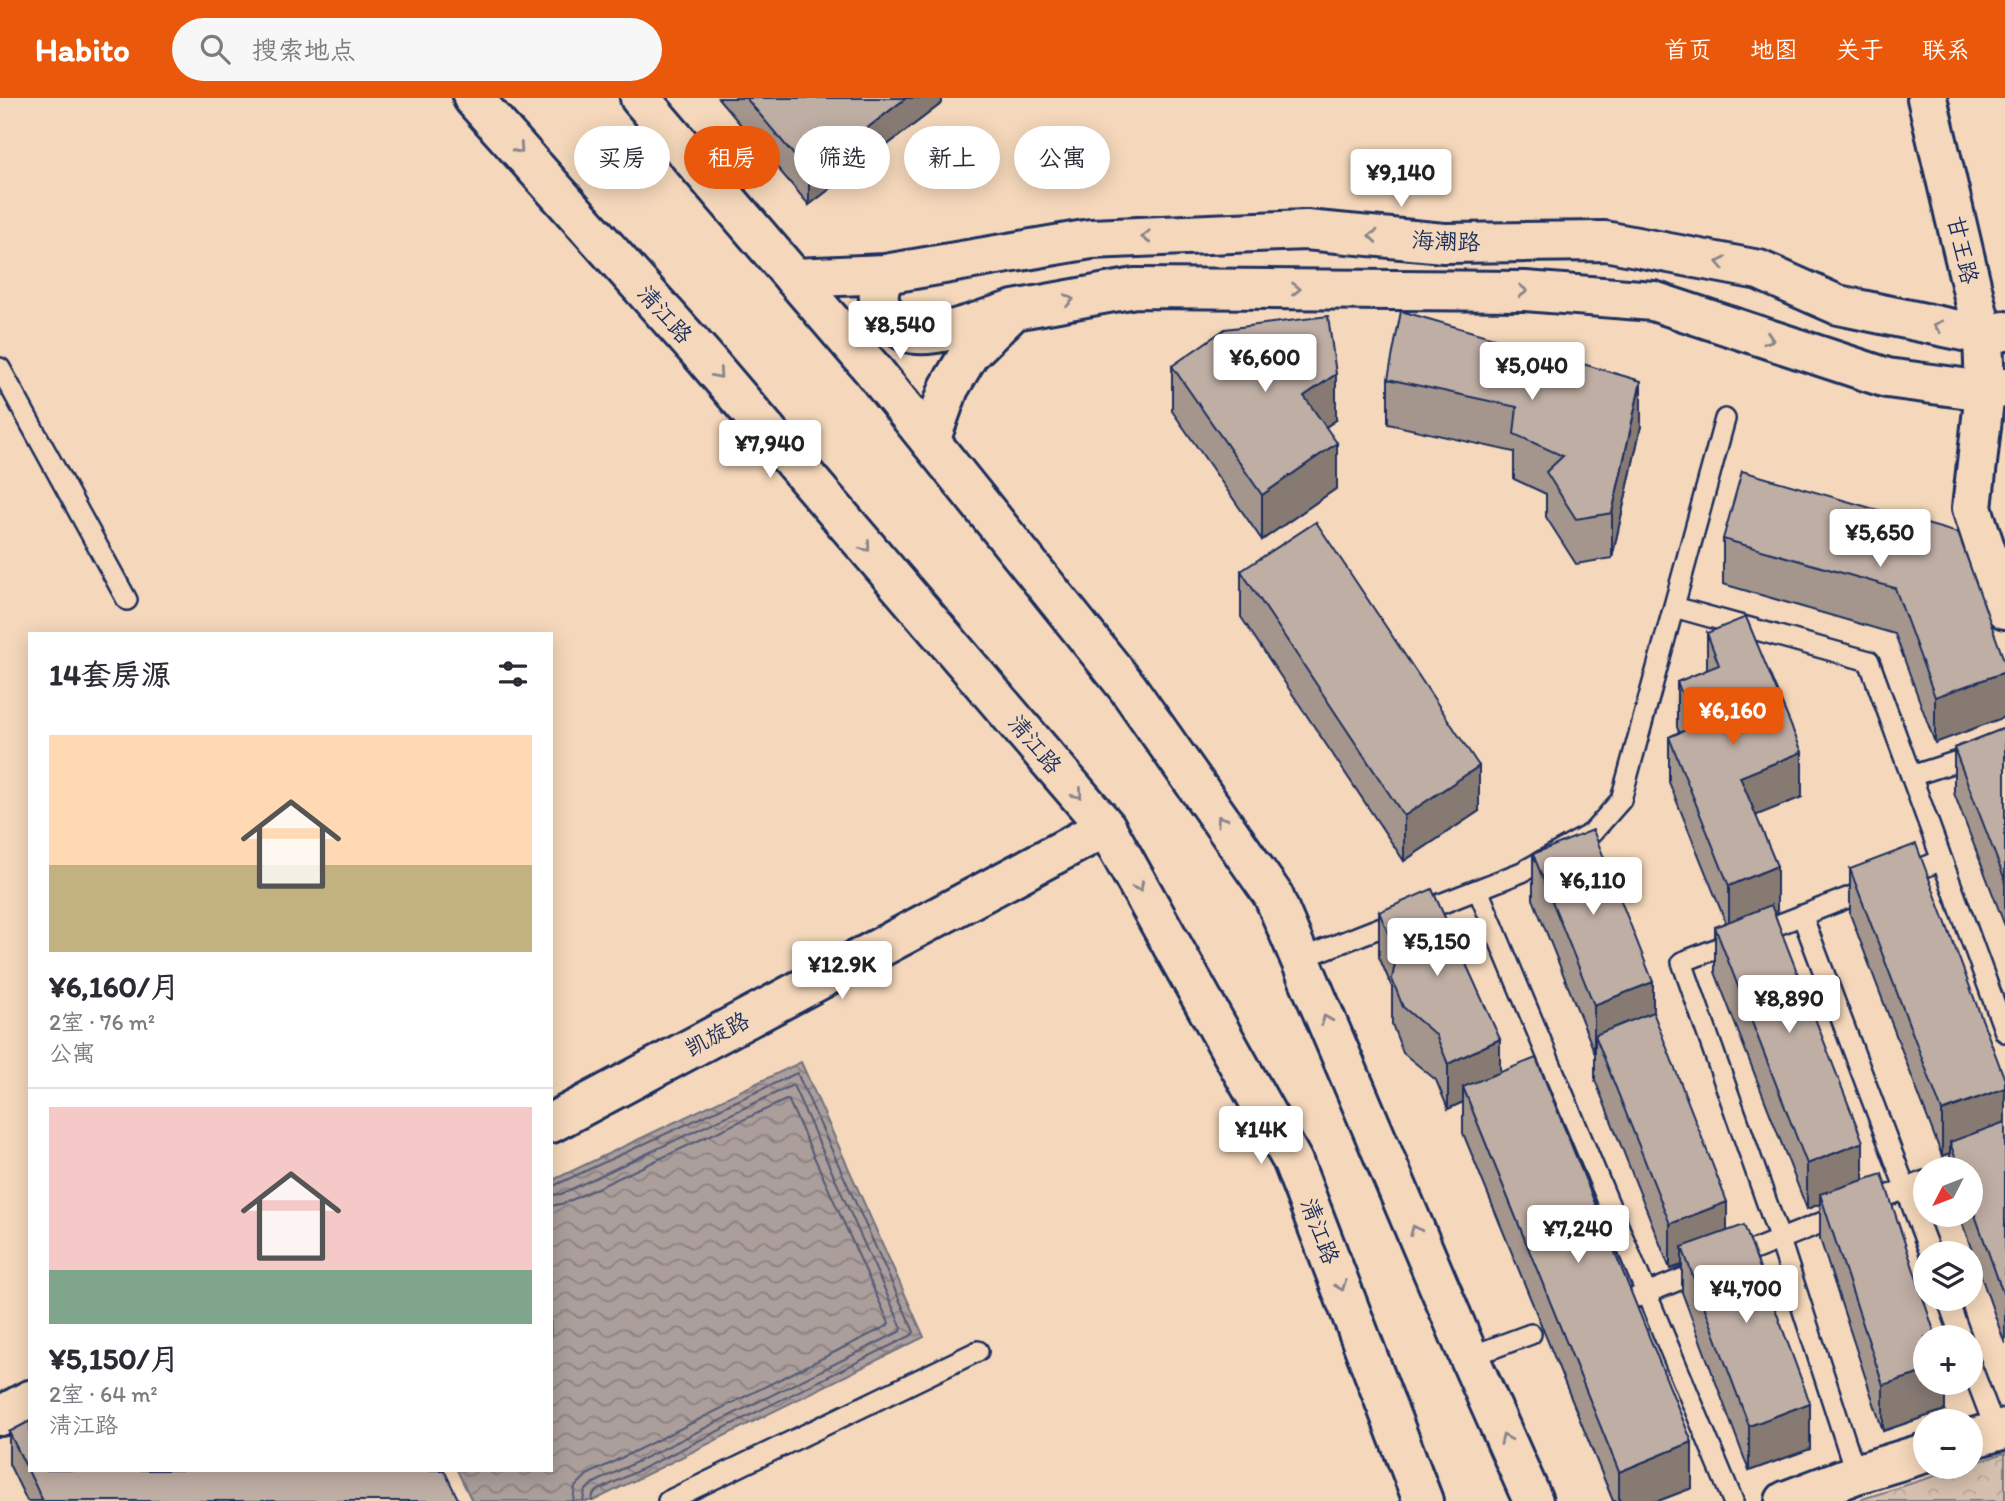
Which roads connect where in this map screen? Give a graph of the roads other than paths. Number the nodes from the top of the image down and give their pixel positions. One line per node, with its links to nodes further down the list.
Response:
1 (473, 98): 17 (street, 清江路, one-way to 17)
2 (640, 98): 5 (street)
3 (1927, 98): 7 (street, 甘王路)
4 (885, 274): 5 (street, 海潮路); 6 (street); 7 (street, 海潮路, one-way to 4)
5 (794, 278): 11 (street)
6 (1013, 310): 9 (street, one-way to 9); 11 (street)
7 (1994, 333): 9 (street, 甘王路)
8 (0, 368): 12 (lane)
9 (1995, 389): 14 (street, 甘王路)
10 (1725, 419): 13 (lane)
11 (930, 442): 21 (street, one-way to 11)
12 (127, 600)
13 (1674, 607): 16 (lane); 19 (lane)
14 (2005, 609)
15 (2005, 746): 16 (lane)
16 (1911, 776): 18 (lane)
17 (1106, 827): 23 (street, 凯旋路); 39 (street, 清江路, one-way to 39)
18 (1942, 860): 20 (lane); 22 (lane)
19 (1478, 890): 21 (lane); 28 (lane)
20 (1802, 915): 25 (lane); 26 (lane)
21 (1300, 959): 31 (street, one-way to 21)
22 (2005, 1032)
23 (553, 1122)
24 (1913, 1186): 25 (lane)
25 (1906, 1189): 26 (lane); 27 (lane)
26 (1780, 1240): 28 (lane); 37 (lane)
27 (1926, 1241)
28 (1639, 1296): 41 (lane)
29 (1531, 1334): 31 (lane)
30 (978, 1351): 38 (lane)
31 (1469, 1357): 40 (street, one-way to 31)
32 (1979, 1395): 35 (lane)
33 (28, 1401): 34 (street)
34 (0, 1416)
35 (1990, 1433)
36 (1913, 1456): 37 (street)
37 (1856, 1474): 42 (street)
38 (668, 1501)
39 (1423, 1501)
40 (1533, 1501)
41 (1733, 1501)
42 (1785, 1501)

